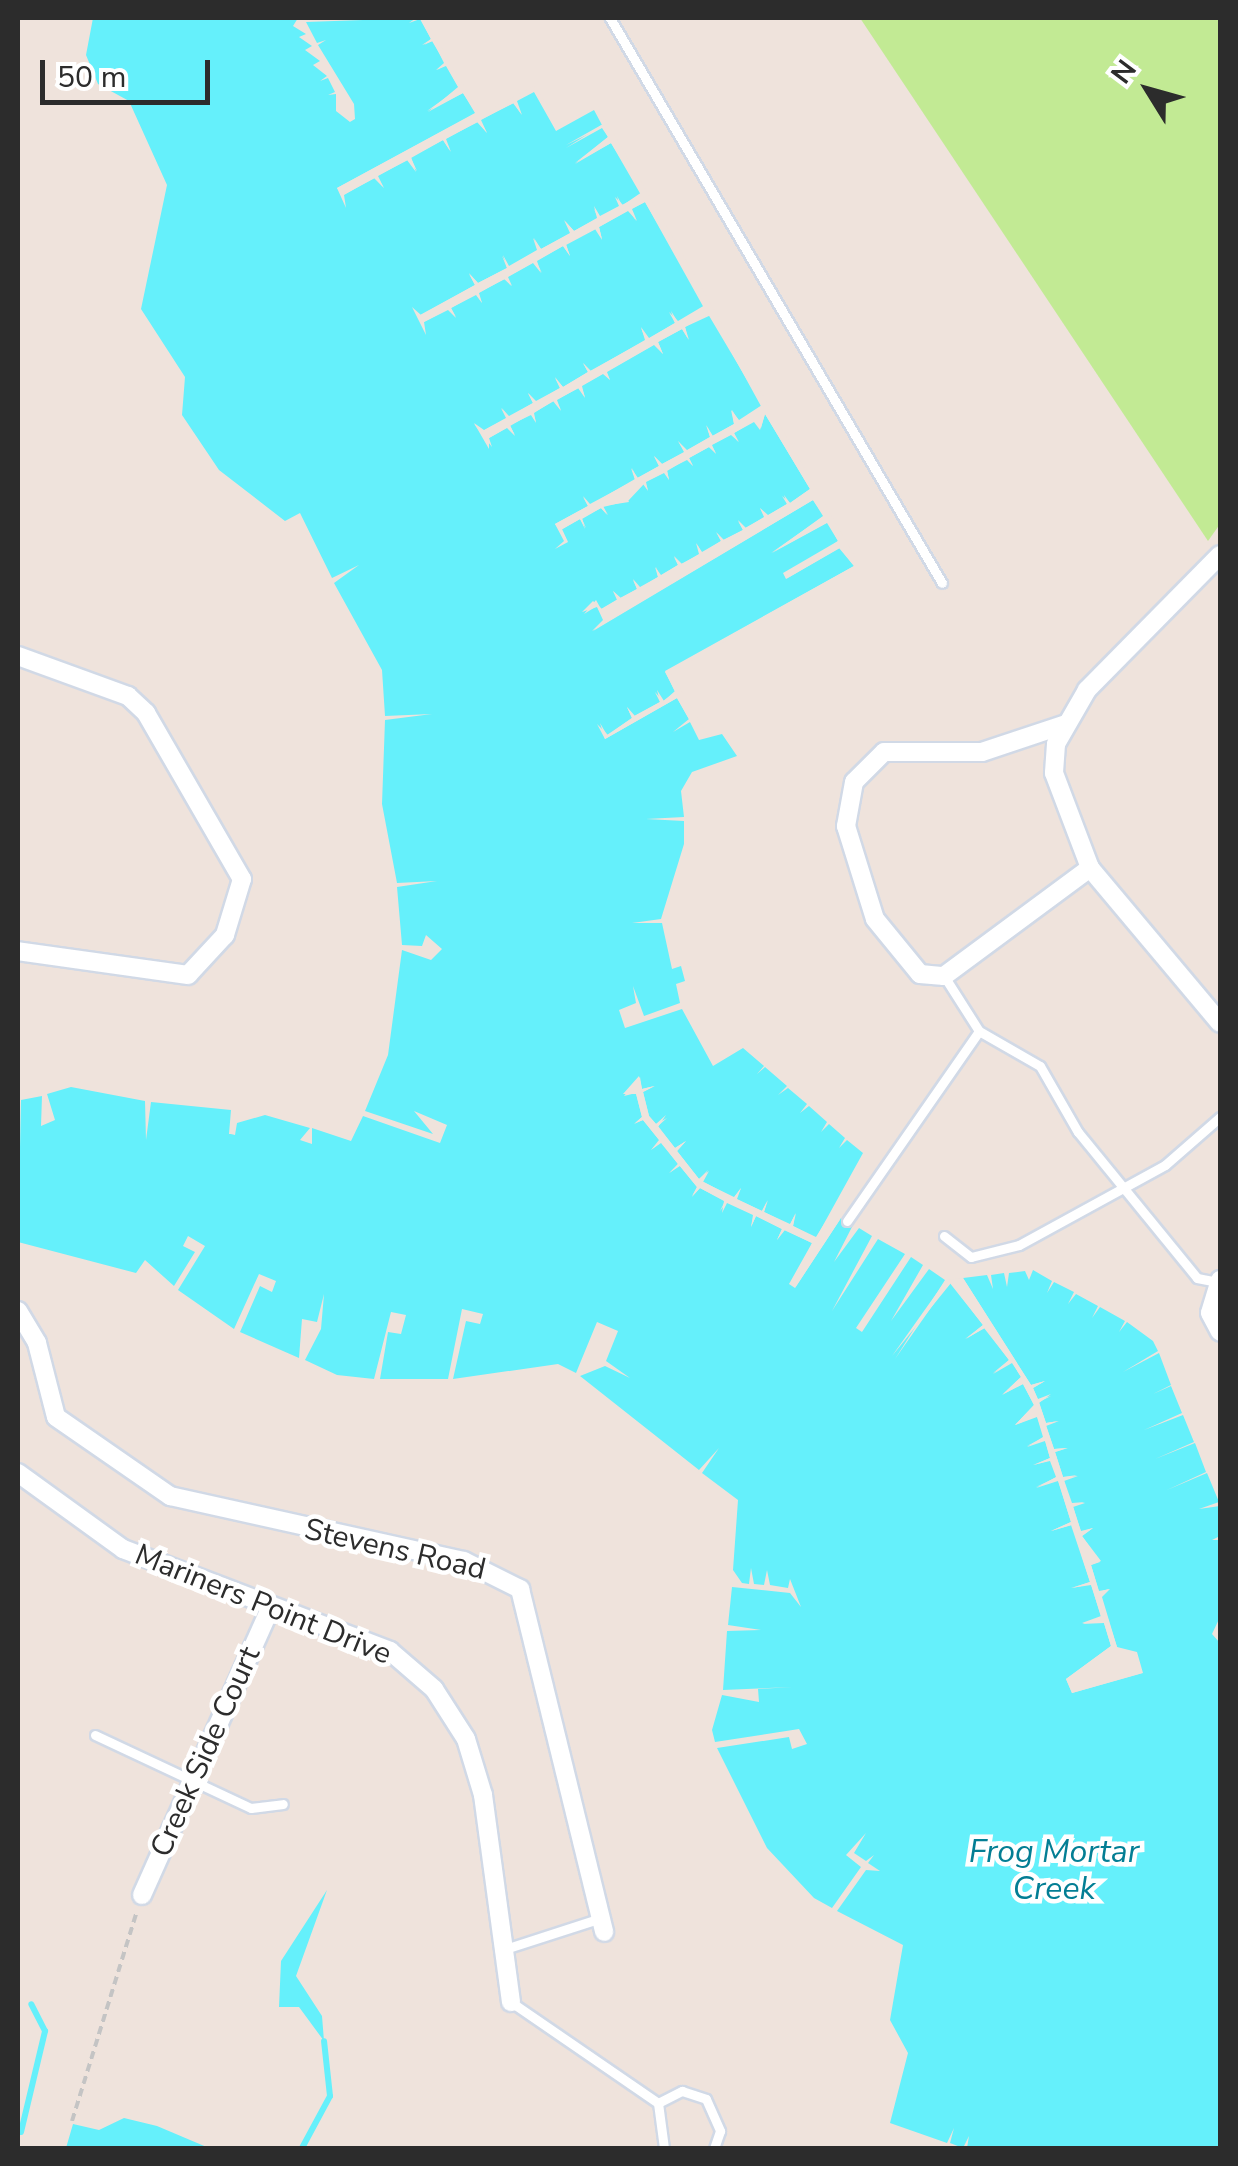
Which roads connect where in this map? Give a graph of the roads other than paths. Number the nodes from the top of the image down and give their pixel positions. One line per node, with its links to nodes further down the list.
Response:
1 (610, 18): 3 (lane)
2 (1220, 555): 5 (street)
3 (942, 583)
4 (18, 656): 7 (street)
5 (1066, 724): 6 (street); 8 (street)
6 (1090, 868): 8 (street); 9 (street)
7 (18, 951)
8 (944, 976): 10 (lane)
9 (1220, 1023)
10 (978, 1030): 12 (lane); 13 (lane)
11 (1220, 1117): 12 (lane)
12 (1122, 1180): 14 (lane); 15 (lane)
13 (847, 1221)
14 (944, 1236)
15 (1220, 1281): 17 (street)
16 (18, 1311): 24 (street, Stevens Road)
17 (1220, 1332)
18 (18, 1473): 19 (street, Mariners Point Drive)
19 (270, 1608): 21 (street, Creek Side Court); 25 (street, Mariners Point Drive)
20 (95, 1735): 21 (lane)
21 (193, 1781): 22 (lane); 23 (street, Creek Side Court)
22 (284, 1804)
23 (142, 1896)
24 (600, 1925): 25 (lane)
25 (498, 1951): 26 (street, Mariners Point Drive)
26 (511, 2002): 27 (lane)
27 (658, 2103): 28 (lane); 29 (lane)
28 (664, 2148)
29 (714, 2148)

